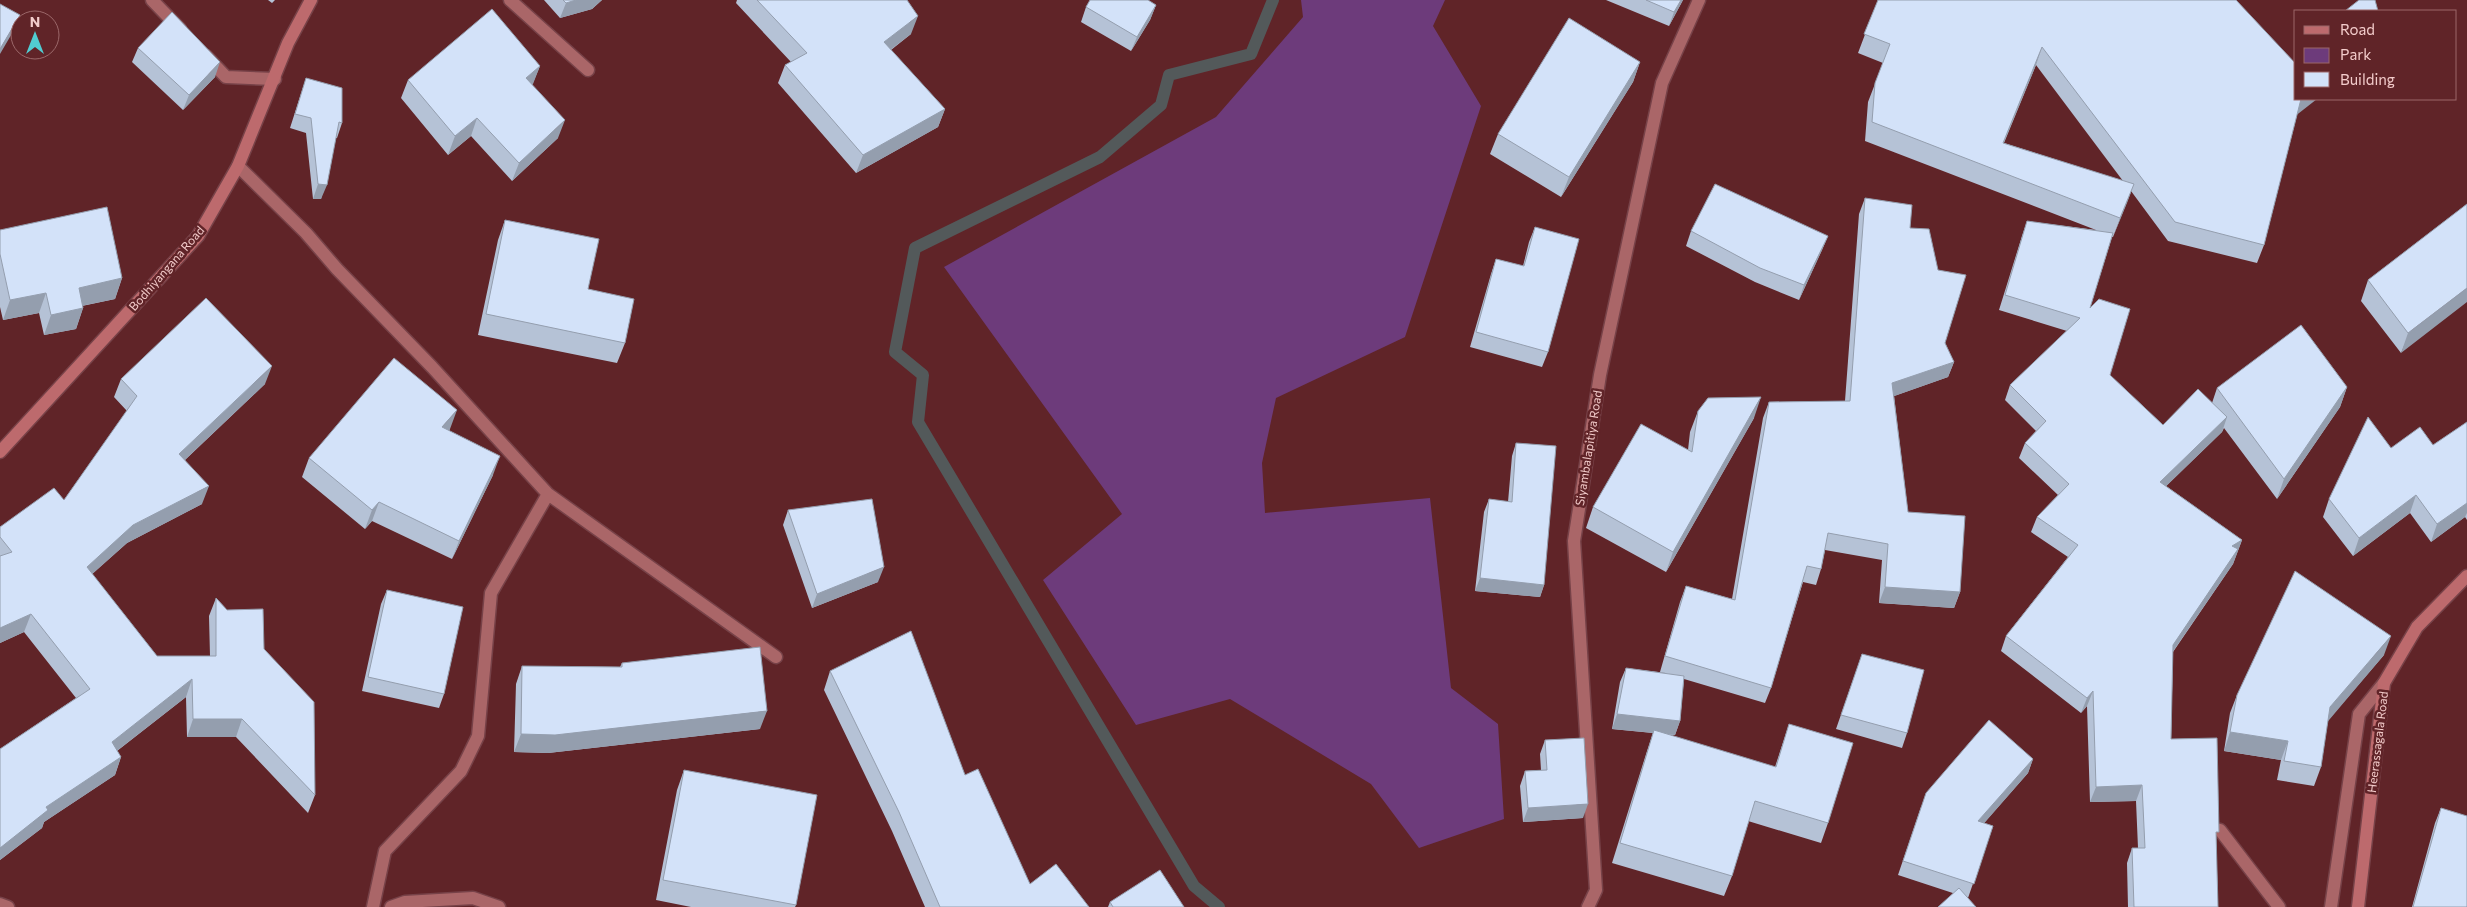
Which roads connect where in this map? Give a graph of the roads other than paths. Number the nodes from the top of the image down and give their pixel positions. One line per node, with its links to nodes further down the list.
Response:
1 (152, 0): 6 (street)
2 (311, 0): 6 (street, Bodhiyangana Road)
3 (510, 0): 5 (street)
4 (1699, 0): 19 (street, Siyambalapitiya Road)
5 (588, 70)
6 (275, 79): 7 (street, Bodhiyangana Road)
7 (238, 166): 8 (street, Bodhiyangana Road); 9 (street)
8 (0, 452)
9 (548, 494): 11 (street); 16 (street)
10 (2467, 576): 12 (street, Heerassagala Road)
11 (776, 657)
12 (2384, 683): 21 (street); 22 (street, Heerassagala Road)
13 (2220, 830): 20 (street)
14 (0, 904): 15 (street)
15 (8, 907)
16 (373, 907)
17 (391, 907): 18 (street)
18 (499, 907)
19 (1588, 907)
20 (2279, 907)
21 (2331, 907)
22 (2358, 907)

